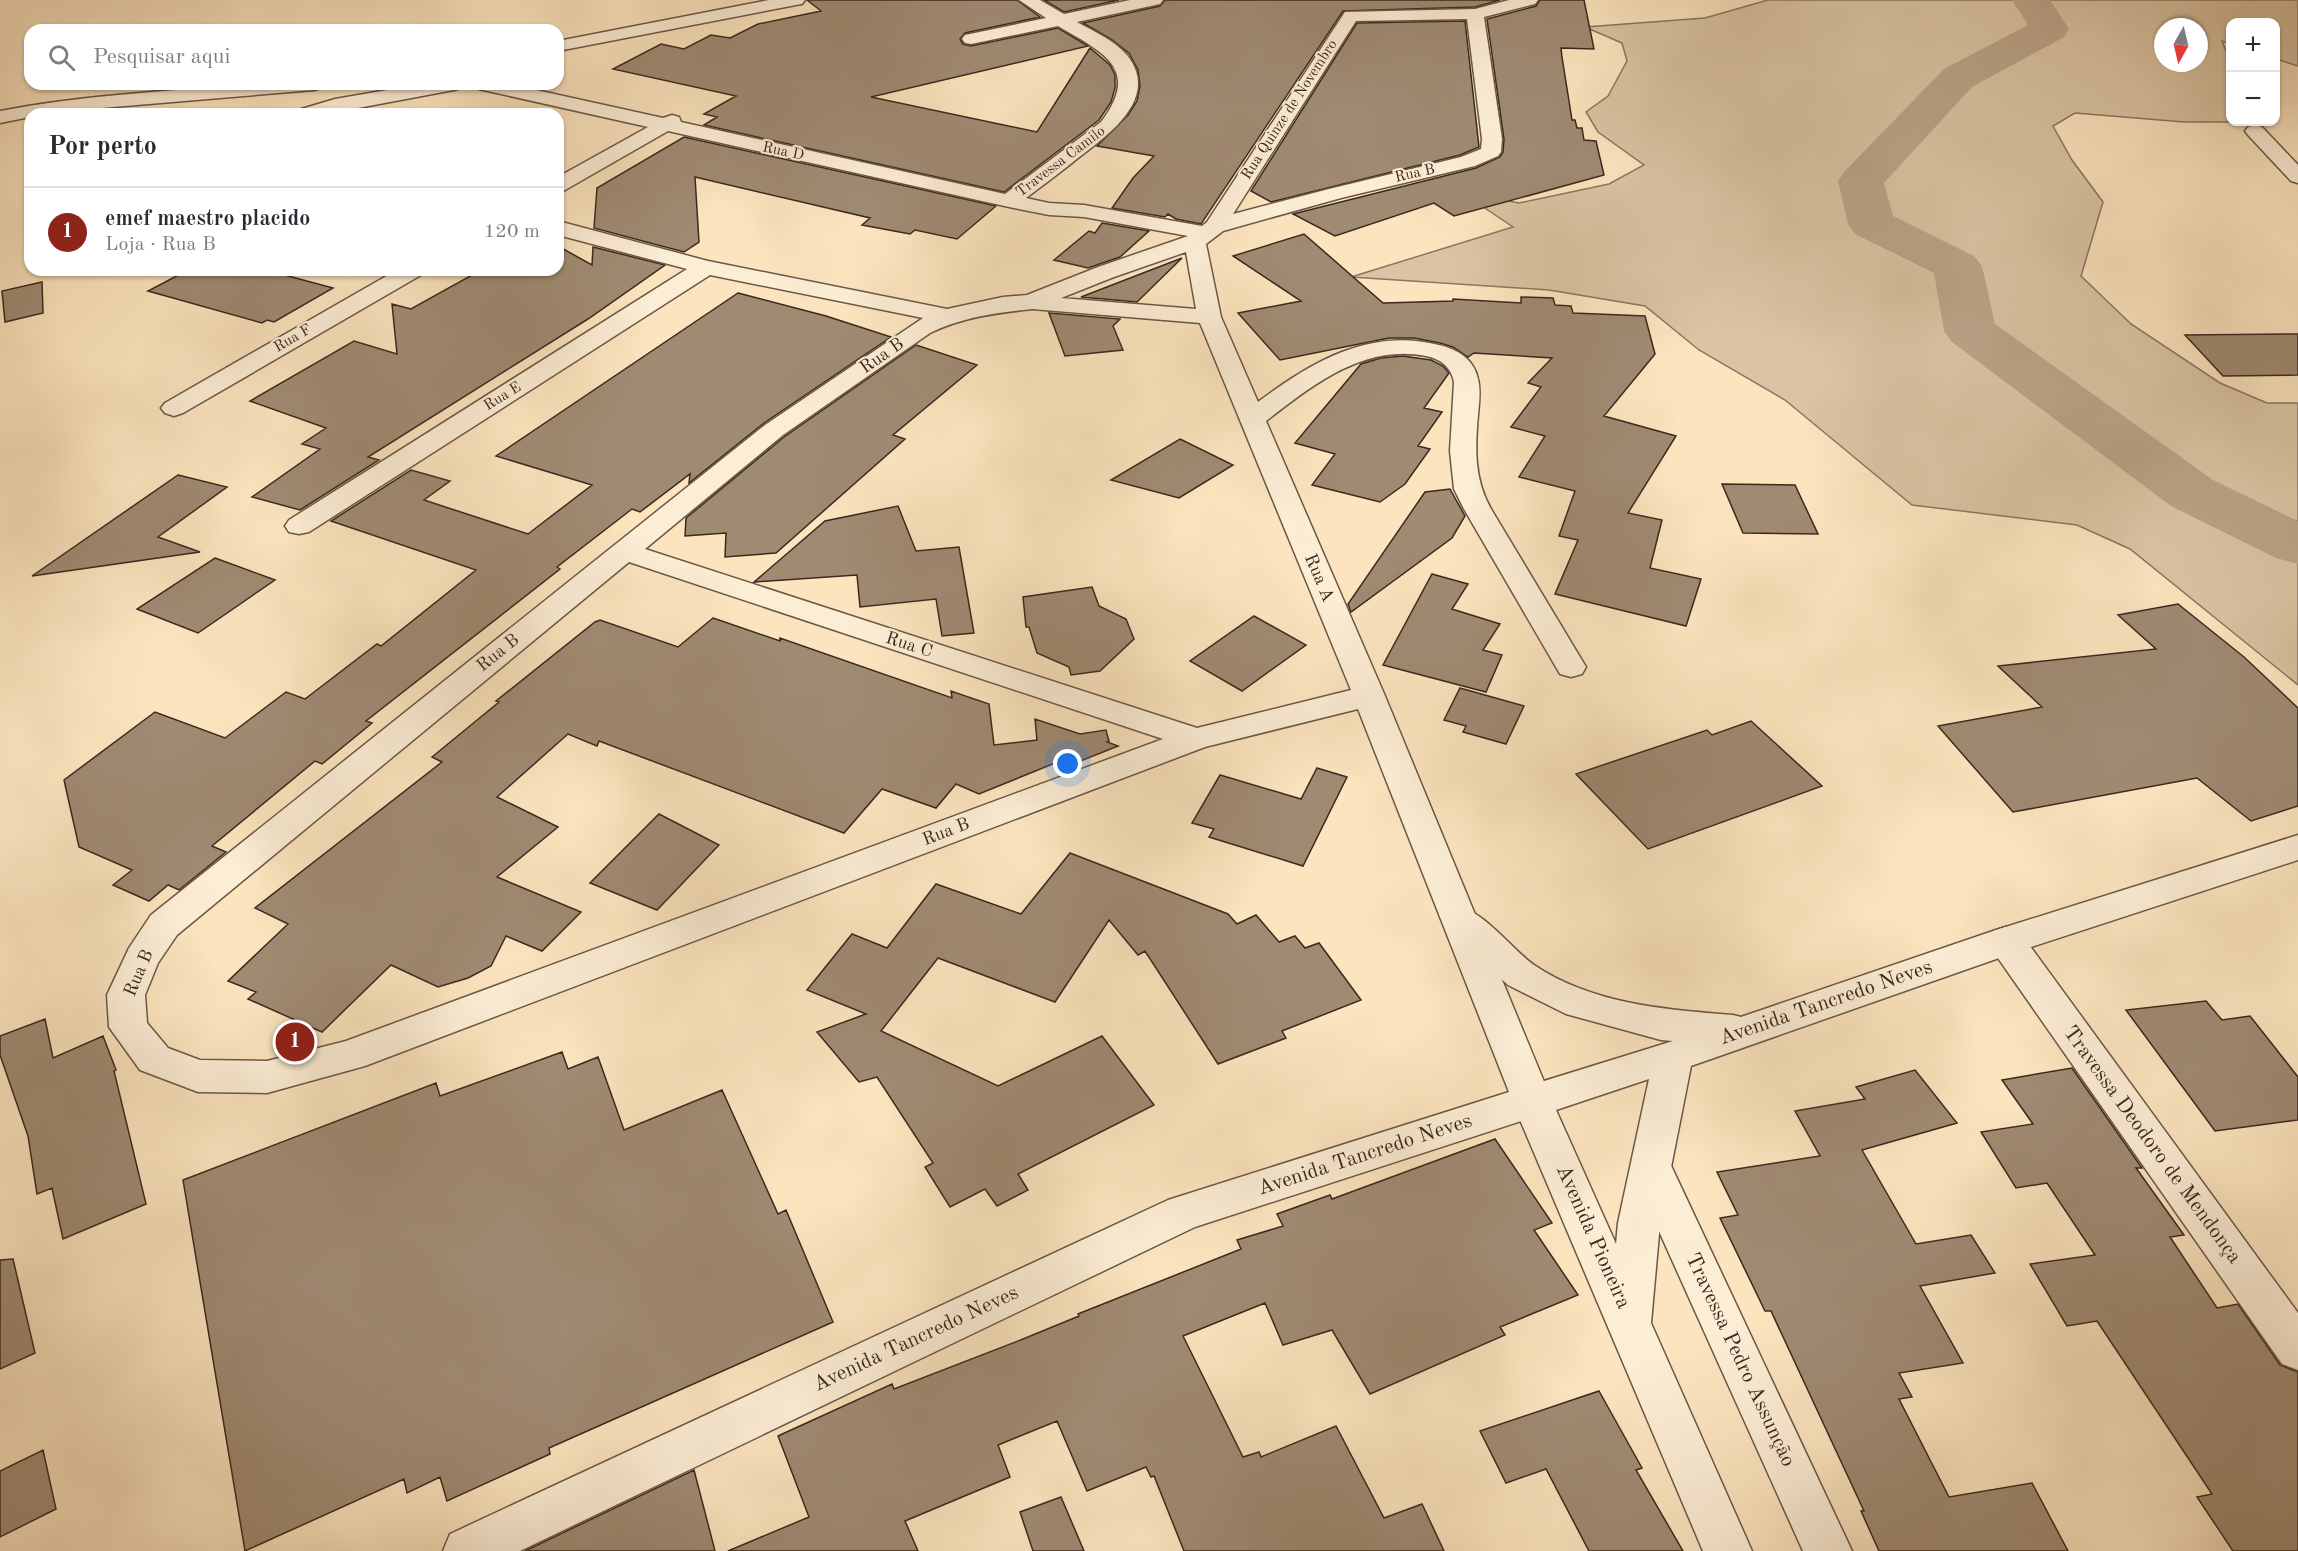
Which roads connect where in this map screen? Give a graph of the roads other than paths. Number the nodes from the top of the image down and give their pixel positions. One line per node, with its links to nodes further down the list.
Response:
1 (796, 0): 8 (street)
2 (1028, 0): 6 (street, Travessa Camilo)
3 (1154, 0): 6 (street)
4 (1529, 0): 5 (street)
5 (1475, 14): 24 (street, Rua Quinze de Novembro); 24 (street, Rua B)
6 (1059, 20): 7 (street); 22 (street, Travessa Camilo)
7 (971, 39)
8 (564, 45)
9 (255, 90): 13 (street)
10 (420, 90): 14 (street)
11 (509, 90): 18 (street, Rua D)
12 (561, 90): 16 (street, Rua D)
13 (51, 108)
14 (325, 108)
15 (24, 113): 17 (street)
16 (682, 116): 18 (street); 22 (street, Rua D)
17 (0, 117)
18 (663, 126): 21 (street); 22 (street, Rua D)
19 (2255, 131): 20 (street)
20 (2298, 177)
21 (564, 183)
22 (1017, 196): 24 (street, Rua D)
23 (564, 230): 25 (street)
24 (1205, 234): 27 (street, Rua B); 29 (street, Rua A)
25 (706, 267): 28 (street); 32 (street, Rua E)
26 (403, 276): 30 (street, Rua F)
27 (1031, 302): 28 (street, Rua B); 29 (street)
28 (947, 316): 33 (street, Rua B)
29 (1209, 317): 31 (street, Rua A)
30 (174, 408)
31 (1252, 418): 34 (street); 35 (street, Rua A)
32 (299, 526)
33 (623, 551): 36 (street, Rua C); 36 (street, Rua B)
34 (1571, 667)
35 (1369, 696): 36 (street, Rua B); 38 (street, Rua A)
36 (1196, 739)
37 (2298, 847): 39 (street, Avenida Tancredo Neves)
38 (1462, 922): 40 (street); 42 (street, Avenida Pioneira)
39 (2006, 941): 40 (street, Avenida Tancredo Neves); 45 (street, Travessa Deodoro de Mendonça)
40 (1747, 1031): 41 (street, Avenida Tancredo Neves)
41 (1674, 1056): 42 (street, Avenida Tancredo Neves); 43 (street)
42 (1532, 1101): 44 (street, Avenida Pioneira); 46 (street, Avenida Tancredo Neves)
43 (1652, 1169): 44 (street); 48 (street, Travessa Pedro Assunção)
44 (1630, 1322): 47 (street, Avenida Pioneira)
45 (2298, 1349)
46 (466, 1551)
47 (1728, 1551)
48 (1828, 1551)

